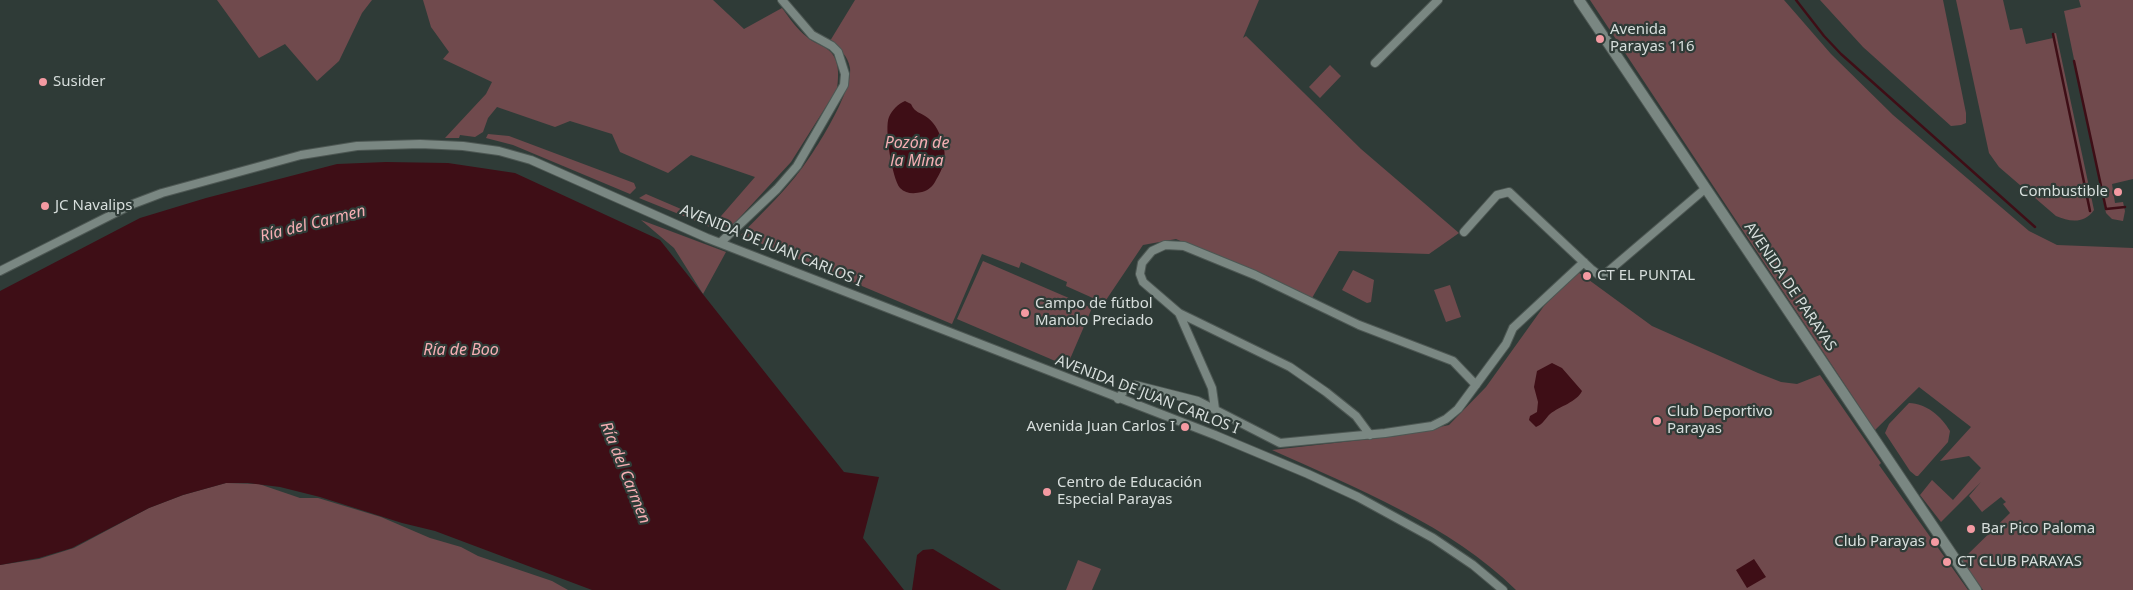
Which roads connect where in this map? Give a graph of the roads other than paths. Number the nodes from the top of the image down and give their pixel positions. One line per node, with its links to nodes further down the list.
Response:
1 (782, 0): 7 (street)
2 (1438, 0): 4 (street)
3 (1579, 0): 5 (street, AVENIDA DE PARAYAS)
4 (1375, 63)
5 (1706, 188): 8 (street); 16 (street, AVENIDA DE PARAYAS)
6 (1464, 232): 8 (street)
7 (720, 242): 9 (street, AVENIDA DE JUAN CARLOS I); 12 (street, AVENIDA DE JUAN CARLOS I)
8 (1584, 262): 11 (street)
9 (0, 271)
10 (1179, 313): 11 (street); 13 (street); 14 (street)
11 (1476, 385): 14 (street)
12 (1118, 399): 13 (street); 15 (street, AVENIDA DE JUAN CARLOS I)
13 (1215, 409): 14 (street)
14 (1370, 435)
15 (1503, 590)
16 (1976, 590)

